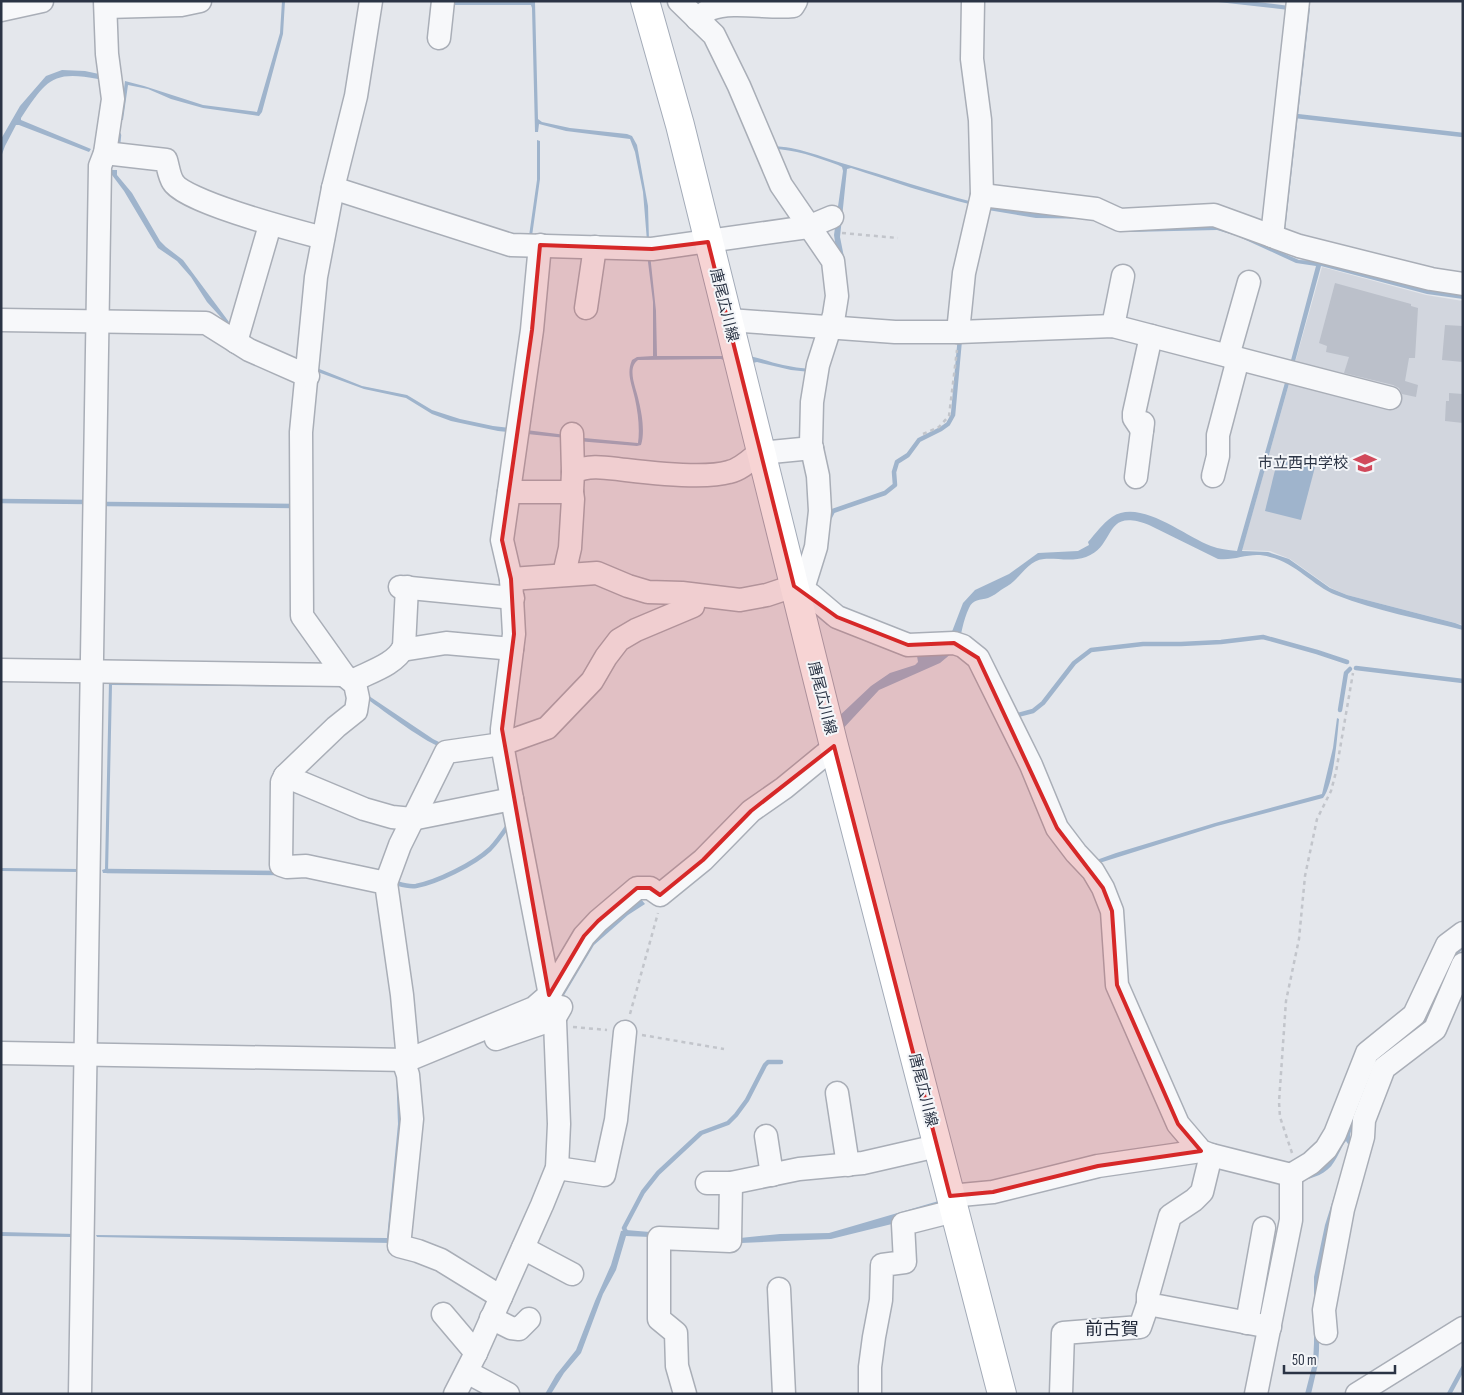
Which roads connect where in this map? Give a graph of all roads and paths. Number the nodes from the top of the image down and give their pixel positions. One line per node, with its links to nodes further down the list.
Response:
1 (42, 1): 11 (street)
2 (200, 1): 10 (street)
3 (371, 1): 15 (street)
4 (443, 1): 13 (street)
5 (645, 1): 22 (main road, 唐尾広川線)
6 (679, 1): 12 (street)
7 (796, 1): 12 (street)
8 (973, 1): 16 (street)
9 (1298, 1): 19 (street)
10 (106, 4): 14 (street)
11 (1, 10)
12 (697, 19): 18 (street)
13 (439, 38)
14 (105, 153): 17 (street); 31 (street)
15 (333, 188): 20 (street); 23 (street)
16 (982, 194): 19 (street); 34 (street)
17 (270, 225): 20 (street); 36 (street)
18 (826, 228): 21 (path); 22 (street); 32 (street)
19 (1272, 236): 27 (street)
20 (323, 238): 38 (street)
21 (898, 238)
22 (708, 242): 24 (street); 30 (main road, 唐尾広川線)
23 (540, 245): 24 (street); 47 (street)
24 (594, 247): 28 (street)
25 (1123, 276): 33 (street)
26 (1249, 282): 37 (street)
27 (1463, 284)
28 (586, 308)
29 (1, 320): 31 (street)
30 (729, 320): 32 (street); 43 (main road, 唐尾広川線)
31 (97, 322): 36 (street); 55 (street)
32 (838, 323): 34 (street); 42 (street)
33 (1113, 326): 34 (street); 35 (street)
34 (958, 332): 41 (path)
35 (1151, 336): 37 (street); 45 (street)
36 (236, 342): 38 (street)
37 (1233, 357): 39 (street); 44 (street)
38 (308, 376): 57 (street)
39 (1390, 398)
40 (572, 434): 46 (street)
41 (923, 434)
42 (812, 448): 43 (street); 50 (street)
43 (761, 452): 46 (street); 50 (main road, 唐尾広川線)
44 (1213, 476)
45 (1136, 477)
46 (572, 482): 47 (street); 48 (street)
47 (508, 492): 49 (street)
48 (564, 574): 49 (street); 51 (street)
49 (512, 589): 52 (street); 53 (street)
50 (797, 593): 51 (street); 60 (main road, 唐尾広川線); 79 (street)
51 (694, 595): 59 (street)
52 (512, 649): 53 (street); 59 (street)
53 (402, 650): 57 (street)
54 (1, 670): 55 (street)
55 (92, 672): 57 (street); 73 (street)
56 (1353, 673): 82 (path)
57 (348, 678): 61 (street)
58 (472, 734): 59 (street)
59 (502, 739): 62 (street); 63 (street)
60 (832, 739): 65 (street); 78 (main road, 唐尾広川線)
61 (286, 776): 63 (street); 64 (street)
62 (512, 800): 63 (street); 69 (street)
63 (412, 819): 64 (street)
64 (386, 883): 74 (street)
65 (660, 895): 69 (street); 71 (path)
66 (1463, 934): 75 (street)
67 (1463, 964): 75 (street)
68 (582, 969): 70 (street)
69 (549, 996): 70 (street); 74 (street)
70 (554, 1019): 74 (street); 81 (street)
71 (625, 1032): 81 (street)
72 (1, 1053): 73 (street)
73 (86, 1055): 74 (street); 101 (street)
74 (406, 1065): 91 (street)
75 (1372, 1068): 82 (street); 99 (street)
76 (837, 1093): 80 (street)
77 (766, 1136): 83 (street)
78 (937, 1146): 80 (street); 86 (main road, 唐尾広川線)
79 (1206, 1153): 82 (street); 86 (street); 92 (street)
80 (848, 1165): 83 (street)
81 (558, 1168): 88 (street)
82 (1293, 1173): 97 (street)
83 (772, 1175): 85 (street)
84 (707, 1183): 85 (street)
85 (731, 1183): 104 (street)
86 (952, 1203): 106 (street); 107 (main road, 唐尾広川線)
87 (1264, 1228): 96 (street)
88 (523, 1248): 89 (street); 91 (street)
89 (572, 1274)
90 (780, 1289): 105 (street)
91 (501, 1297): 94 (street)
92 (1148, 1304): 96 (street); 108 (street)
93 (443, 1314): 100 (street)
94 (492, 1318): 95 (street); 100 (street)
95 (528, 1319)
96 (1247, 1323): 97 (street)
97 (1270, 1327): 109 (street)
98 (1463, 1328): 110 (street)
99 (1326, 1333)
100 (472, 1363): 102 (street); 103 (street)
101 (80, 1394)
102 (455, 1394)
103 (508, 1394)
104 (685, 1394)
105 (784, 1394)
106 (870, 1394)
107 (1002, 1394)
108 (1062, 1394)
109 (1256, 1394)
110 (1357, 1394)

